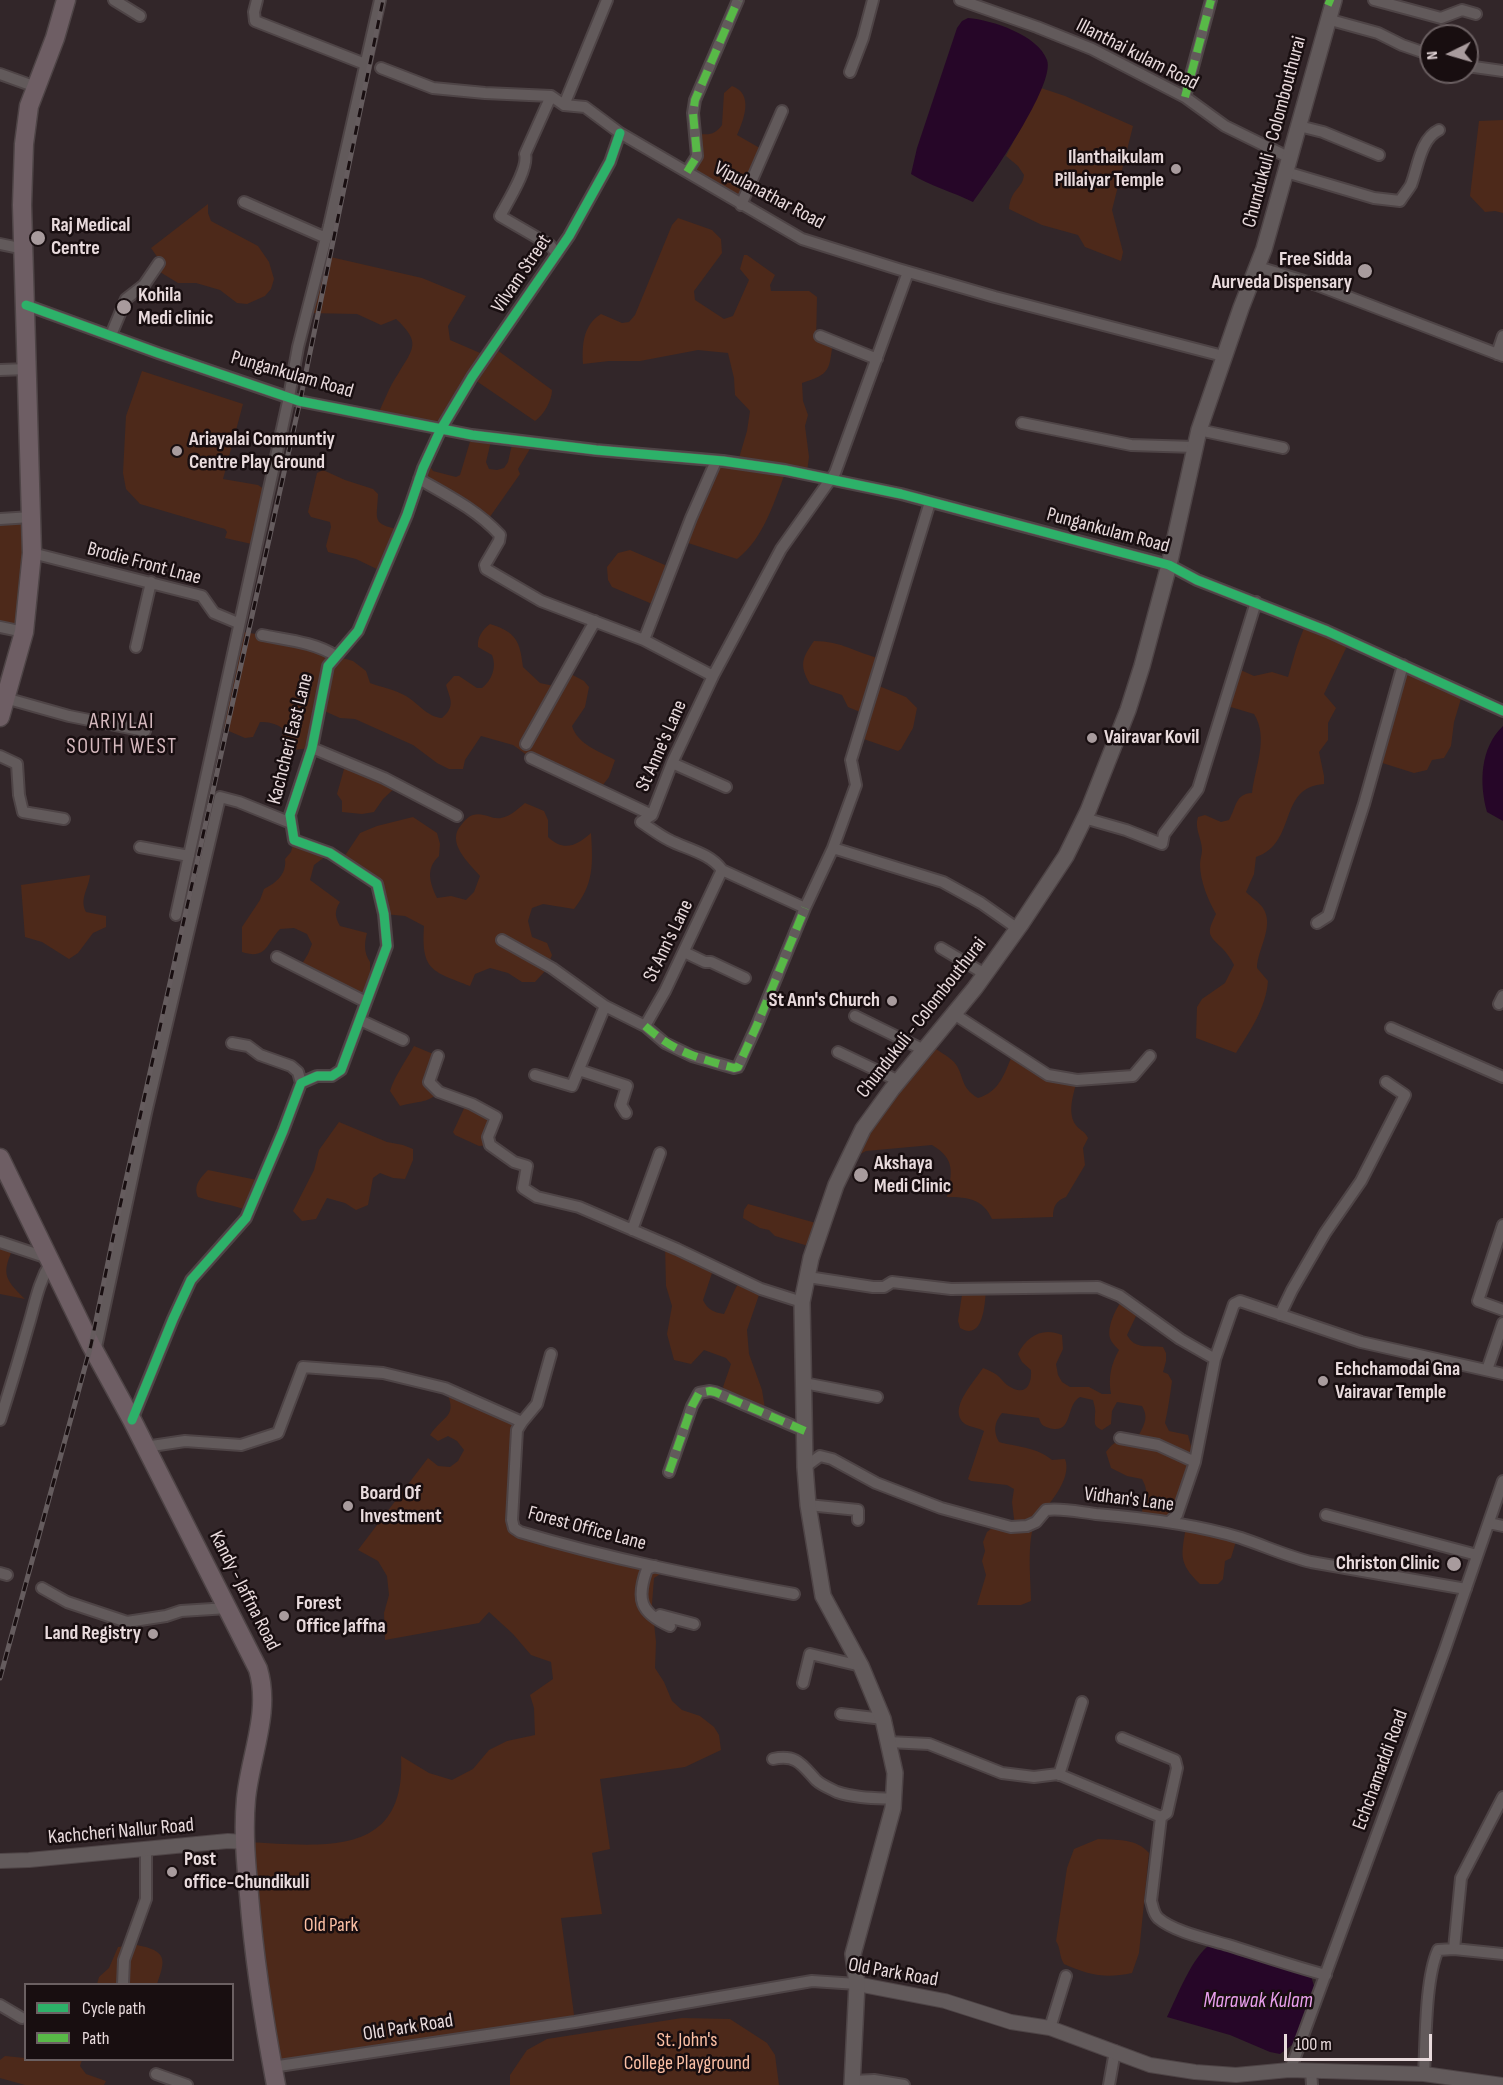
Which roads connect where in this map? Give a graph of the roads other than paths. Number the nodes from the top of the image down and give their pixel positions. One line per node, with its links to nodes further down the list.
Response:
1 (66, 0): 22 (highway)
2 (114, 0): 13 (street)
3 (257, 0): 16 (street)
4 (380, 0): 16 (street)
5 (607, 0): 25 (street)
6 (738, 0): 32 (street)
7 (873, 0): 20 (street)
8 (960, 0): 24 (street, Illanthai kulam Road)
9 (1210, 0): 24 (street)
10 (1374, 0): 12 (street)
11 (1331, 1): 14 (main road, Chundukuli - Colombouthurai)
12 (1476, 14)
13 (141, 16)
14 (1328, 19): 15 (street); 27 (main road, Chundukuli - Colombouthurai)
15 (1419, 51)
16 (365, 64): 35 (street)
17 (381, 68): 23 (street)
18 (1479, 68): 19 (street)
19 (1503, 71)
20 (850, 72)
21 (0, 74): 22 (street)
22 (36, 87): 37 (highway)
23 (551, 96): 25 (street, Vipulanathar Road); 38 (street)
24 (1185, 98): 31 (street, Illanthai kulam Road)
25 (564, 105): 29 (street, Vipulanathar Road)
26 (782, 111): 34 (street)
27 (1299, 126): 30 (street); 31 (main road, Chundukuli - Colombouthurai)
28 (1438, 130): 31 (street, Illanthai kulam Road)
29 (620, 133): 32 (street, Vipulanathar Road); 38 (street, Vilvam Street)
30 (1379, 155)
31 (1288, 165): 40 (main road, Chundukuli - Colombouthurai)
32 (687, 172): 34 (street, Vipulanathar Road)
33 (244, 202): 35 (street)
34 (741, 205): 41 (street, Vipulanathar Road)
35 (326, 238): 51 (street)
36 (0, 244): 37 (street)
37 (24, 249): 42 (highway)
38 (557, 254): 53 (street, Vilvam Street)
39 (159, 263): 43 (street)
40 (1258, 267): 46 (street); 47 (main road, Chundukuli - Colombouthurai)
41 (908, 272): 47 (street, Vipulanathar Road); 48 (street, St Anne's Lane)
42 (26, 305): 43 (street, Pungankulam Road); 49 (highway)
43 (111, 335): 51 (street, Pungankulam Road)
44 (820, 336): 48 (street)
45 (1503, 336): 46 (street)
46 (1500, 355)
47 (1224, 356): 54 (main road, Chundukuli - Colombouthurai)
48 (877, 359): 59 (street, St Anne's Lane)
49 (28, 369): 50 (street); 61 (highway)
50 (0, 370)
51 (289, 398): 53 (street, Pungankulam Road); 68 (street)
52 (1022, 423): 55 (street)
53 (441, 429): 57 (street, Pungankulam Road); 58 (street, Kachcheri East Lane)
54 (1199, 430): 55 (main road, Chundukuli - Colombouthurai); 56 (street)
55 (1196, 447): 64 (main road, Chundukuli - Colombouthurai)
56 (1282, 448)
57 (716, 461): 59 (street, Pungankulam Road); 72 (street)
58 (419, 479): 67 (street); 74 (street, Kachcheri East Lane)
59 (832, 479): 60 (street, Pungankulam Road); 76 (street, St Anne's Lane)
60 (930, 502): 64 (street, Pungankulam Road); 93 (street)
61 (31, 517): 62 (street); 63 (highway)
62 (0, 519)
63 (32, 553): 65 (street, Brodie Front Lnae); 70 (highway)
64 (1169, 565): 66 (street, Pungankulam Road); 89 (main road, Chundukuli - Colombouthurai)
65 (150, 582): 68 (street, Brodie Front Lnae); 73 (street)
66 (1256, 602): 75 (street, Pungankulam Road); 89 (street)
67 (596, 621): 72 (street); 81 (street)
68 (238, 622): 94 (street)
69 (0, 627): 70 (street)
70 (24, 632): 77 (highway)
71 (262, 635): 74 (street)
72 (644, 640): 76 (street)
73 (136, 647)
74 (336, 656): 82 (street, Kachcheri East Lane)
75 (1402, 665): 78 (street, Pungankulam Road); 98 (street)
76 (713, 676): 85 (street, St Anne's Lane)
77 (5, 698): 79 (highway); 80 (street)
78 (1503, 711)
79 (0, 717)
80 (144, 731)
81 (526, 744)
82 (312, 748): 88 (street); 91 (street, Kachcheri East Lane)
83 (0, 756): 90 (street)
84 (531, 758): 87 (street)
85 (672, 763): 86 (street); 87 (street, St Anne's Lane)
86 (726, 787)
87 (652, 815): 95 (street, St Anne's Lane)
88 (457, 816)
89 (1084, 818): 99 (main road, Chundukuli - Colombouthurai)
90 (64, 819)
91 (291, 822): 106 (street, Kachcheri East Lane); 137 (street)
92 (140, 847): 94 (street)
93 (833, 848): 96 (street); 99 (street)
94 (189, 856): 97 (street)
95 (722, 870): 96 (street, St Anne's Lane); 102 (street, St Ann's Lane)
96 (805, 908): 111 (street)
97 (176, 915)
98 (1317, 922)
99 (1018, 929): 104 (main road, Chundukuli - Colombouthurai)
100 (502, 940): 107 (street)
101 (941, 948): 104 (street)
102 (684, 952): 105 (street); 111 (street, St Ann's Lane)
103 (277, 957): 106 (street)
104 (985, 974): 108 (main road, Chundukuli - Colombouthurai)
105 (745, 978)
106 (366, 1002): 110 (street, Kachcheri East Lane)
107 (604, 1006): 111 (street); 119 (street)
108 (954, 1014): 115 (main road, Chundukuli - Colombouthurai); 118 (street)
109 (855, 1016): 115 (street)
110 (360, 1020): 113 (street); 124 (street, Kachcheri East Lane)
111 (645, 1026)
112 (1391, 1028): 121 (street)
113 (403, 1040)
114 (232, 1043): 124 (street)
115 (924, 1050): 122 (main road, Chundukuli - Colombouthurai)
116 (838, 1052): 122 (street)
117 (438, 1056): 129 (street)
118 (1150, 1056)
119 (579, 1070): 120 (street); 125 (street)
120 (535, 1075)
121 (1503, 1077)
122 (898, 1081): 132 (main road, Chundukuli - Colombouthurai)
123 (1386, 1082): 135 (street)
124 (301, 1083): 145 (street)
125 (626, 1113)
126 (660, 1153): 129 (street)
127 (0, 1158): 131 (highway, Kandy - Jaffna Road)
128 (1503, 1225): 134 (street)
129 (632, 1230): 133 (street)
130 (0, 1242): 131 (street)
131 (50, 1260): 137 (highway, Kandy - Jaffna Road); 144 (street)
132 (808, 1277): 133 (main road, Chundukuli - Colombouthurai); 139 (street)
133 (802, 1302): 142 (main road, Chundukuli - Colombouthurai)
134 (1503, 1310)
135 (1280, 1315): 139 (street); 140 (street)
136 (1503, 1323): 140 (street)
137 (95, 1353): 145 (highway, Kandy - Jaffna Road)
138 (551, 1354): 146 (street)
139 (1215, 1359): 150 (street)
140 (1487, 1370): 141 (street)
141 (1503, 1374)
142 (804, 1383): 143 (street); 147 (main road, Chundukuli - Colombouthurai)
143 (877, 1397)
144 (0, 1420)
145 (132, 1420): 149 (highway, Kandy - Jaffna Road)
146 (522, 1422): 149 (street); 161 (street, Forest Office Lane)
147 (805, 1431): 151 (main road, Chundukuli - Colombouthurai); 152 (street)
148 (1120, 1438): 150 (street)
149 (145, 1447): 165 (highway, Kandy - Jaffna Road)
150 (1195, 1462): 157 (street)
151 (804, 1467): 154 (main road, Chundukuli - Colombouthurai); 157 (street, Vidhan's Lane)
152 (669, 1472)
153 (1503, 1481): 158 (street, Echchamaddi Road)
154 (808, 1505): 156 (street); 169 (main road, Chundukuli - Colombouthurai)
155 (1326, 1515): 160 (street)
156 (858, 1520)
157 (1169, 1522): 163 (street, Vidhan's Lane)
158 (1489, 1523): 159 (street); 160 (street, Echchamaddi Road)
159 (1503, 1526)
160 (1477, 1555): 163 (street, Echchamaddi Road)
161 (655, 1566): 164 (street, Forest Office Lane); 166 (street)
162 (42, 1588): 165 (street)
163 (1466, 1588): 186 (street, Echchamaddi Road)
164 (794, 1594)
165 (228, 1608): 181 (highway, Kandy - Jaffna Road)
166 (648, 1614): 167 (street); 168 (street)
167 (694, 1624)
168 (670, 1626)
169 (861, 1666): 170 (street); 173 (main road, Chundukuli - Colombouthurai)
170 (802, 1683)
171 (1082, 1702): 177 (street)
172 (841, 1714): 173 (street)
173 (884, 1719): 175 (main road, Chundukuli - Colombouthurai)
174 (1122, 1738): 180 (street)
175 (888, 1742): 177 (street); 179 (main road, Chundukuli - Colombouthurai)
176 (773, 1758): 179 (street)
177 (1059, 1775): 180 (street)
178 (1503, 1797): 184 (street)
179 (894, 1799): 189 (main road, Chundukuli - Colombouthurai)
180 (1161, 1817): 186 (street)
181 (246, 1842): 182 (street, Kachcheri Nallur Road); 197 (highway, Kandy - Jaffna Road)
182 (146, 1849): 183 (street, Kachcheri Nallur Road); 188 (street)
183 (0, 1861)
184 (1454, 1948): 185 (street); 196 (street)
185 (1503, 1954)
186 (1326, 1975): 194 (street, Echchamaddi Road)
187 (1066, 1976): 192 (street)
188 (123, 1983)
189 (857, 1984): 192 (street, Old Park Road); 197 (street, Old Park Road); 200 (main road, Chundukuli - Colombouthurai)
190 (0, 2005): 191 (street)
191 (22, 2018)
192 (1050, 2028): 193 (street, Old Park Road)
193 (1115, 2051): 194 (street, Old Park Road); 203 (street)
194 (1289, 2070): 198 (street, Old Park Road)
195 (156, 2074): 201 (street)
196 (1424, 2074): 198 (street, Old Park Road); 199 (street, Old Park Road)
197 (274, 2076)
198 (1312, 2078)
199 (1461, 2082): 204 (street, Old Park Road)
200 (852, 2083): 202 (street)
201 (187, 2085)
202 (904, 2085)
203 (1109, 2085)
204 (1503, 2085)

